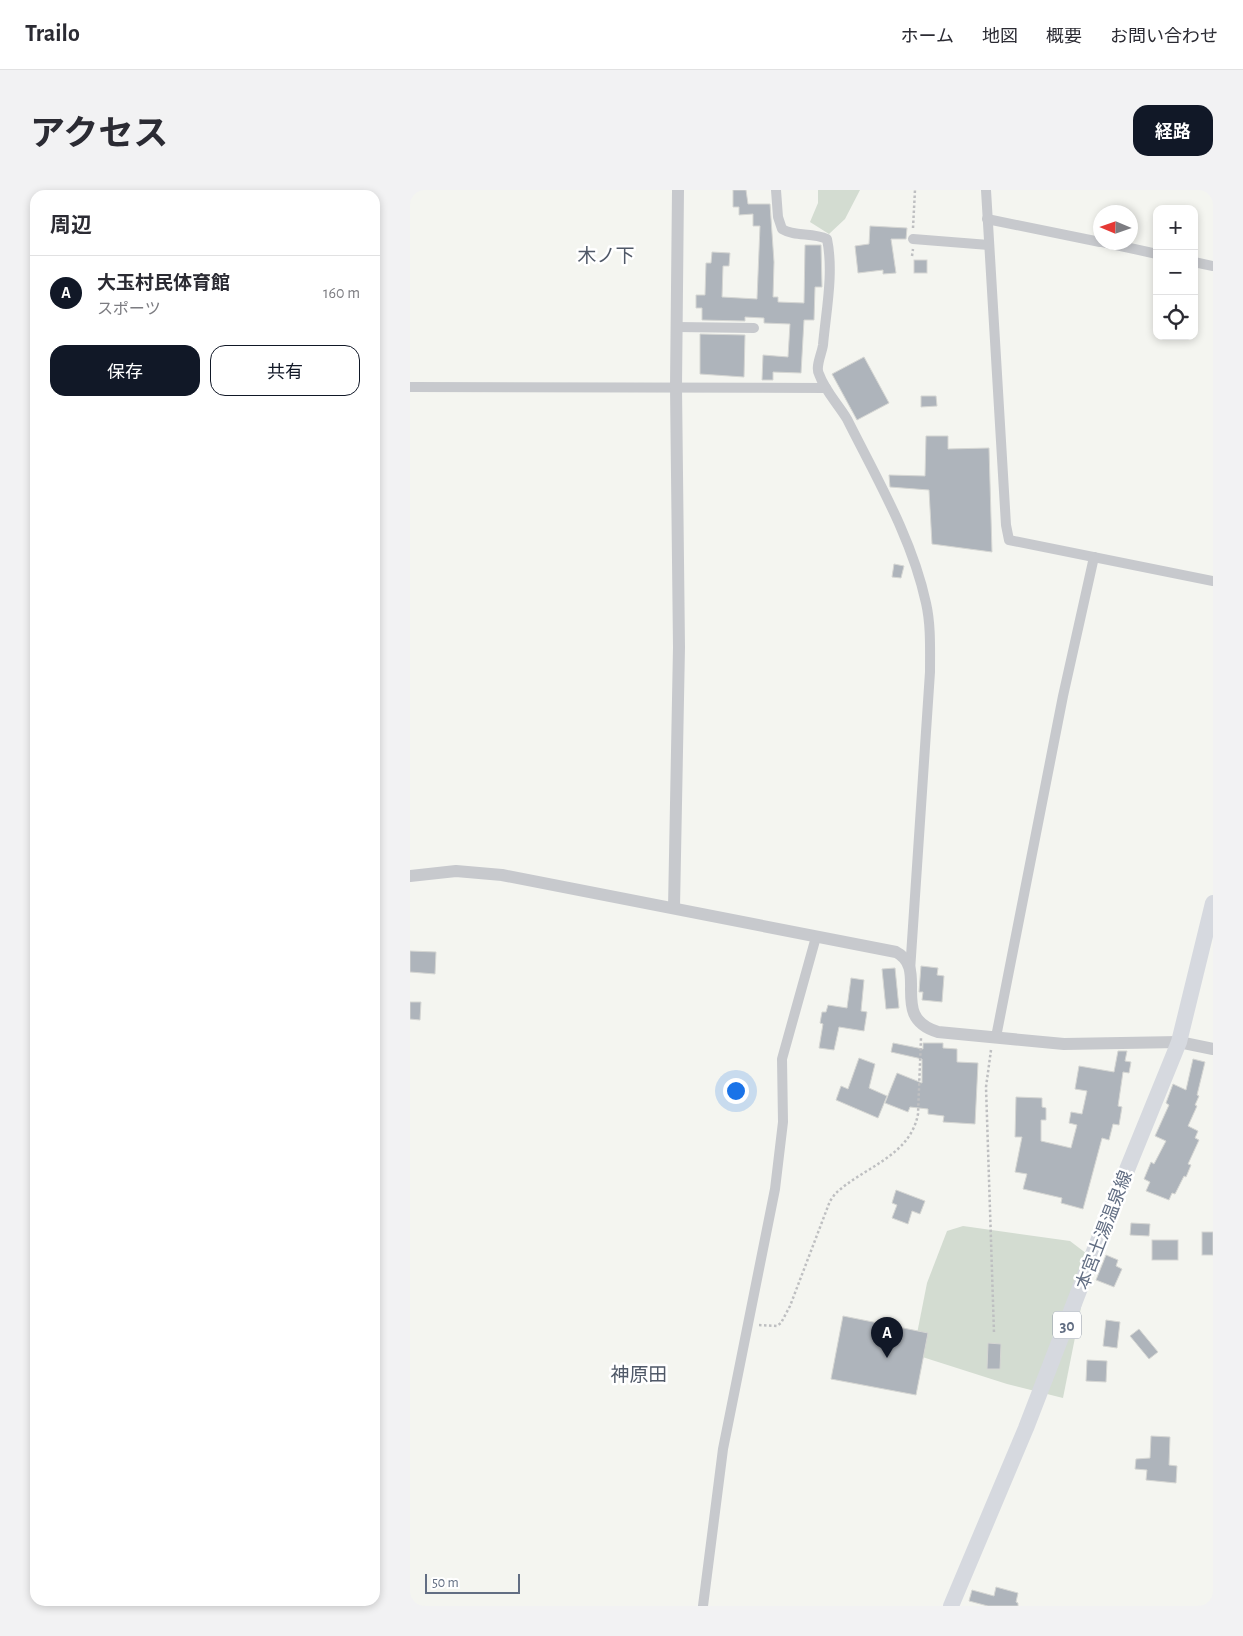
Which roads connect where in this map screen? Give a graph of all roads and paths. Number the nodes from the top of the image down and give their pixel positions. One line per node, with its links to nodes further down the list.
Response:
1 (678, 190): 14 (street)
2 (776, 190): 18 (street)
3 (915, 190): 6 (path)
4 (986, 190): 5 (street)
5 (987, 219): 7 (street); 8 (street)
6 (913, 239): 8 (street); 11 (path)
7 (1093, 240)
8 (989, 245): 19 (street)
9 (1138, 250): 10 (street)
10 (1153, 253)
11 (912, 256)
12 (1198, 263): 13 (street)
13 (1213, 266)
14 (677, 327): 15 (street); 17 (street)
15 (754, 328)
16 (410, 387): 17 (street)
17 (676, 387): 18 (street); 23 (street)
18 (826, 388): 25 (street)
19 (1094, 557): 20 (street); 27 (street)
20 (1213, 581)
21 (410, 876): 23 (street)
22 (1213, 902): 28 (main road, 本宮土湯温泉線 / 30)
23 (674, 908): 24 (street)
24 (816, 937): 25 (street); 30 (street)
25 (910, 972): 26 (street)
26 (921, 1024): 27 (street); 30 (path)
27 (994, 1040): 28 (street); 31 (path)
28 (1179, 1042): 29 (street); 33 (main road, 本宮土湯温泉線 / 30)
29 (1213, 1049)
30 (748, 1324): 32 (street)
31 (994, 1333)
32 (703, 1606)
33 (951, 1606)

